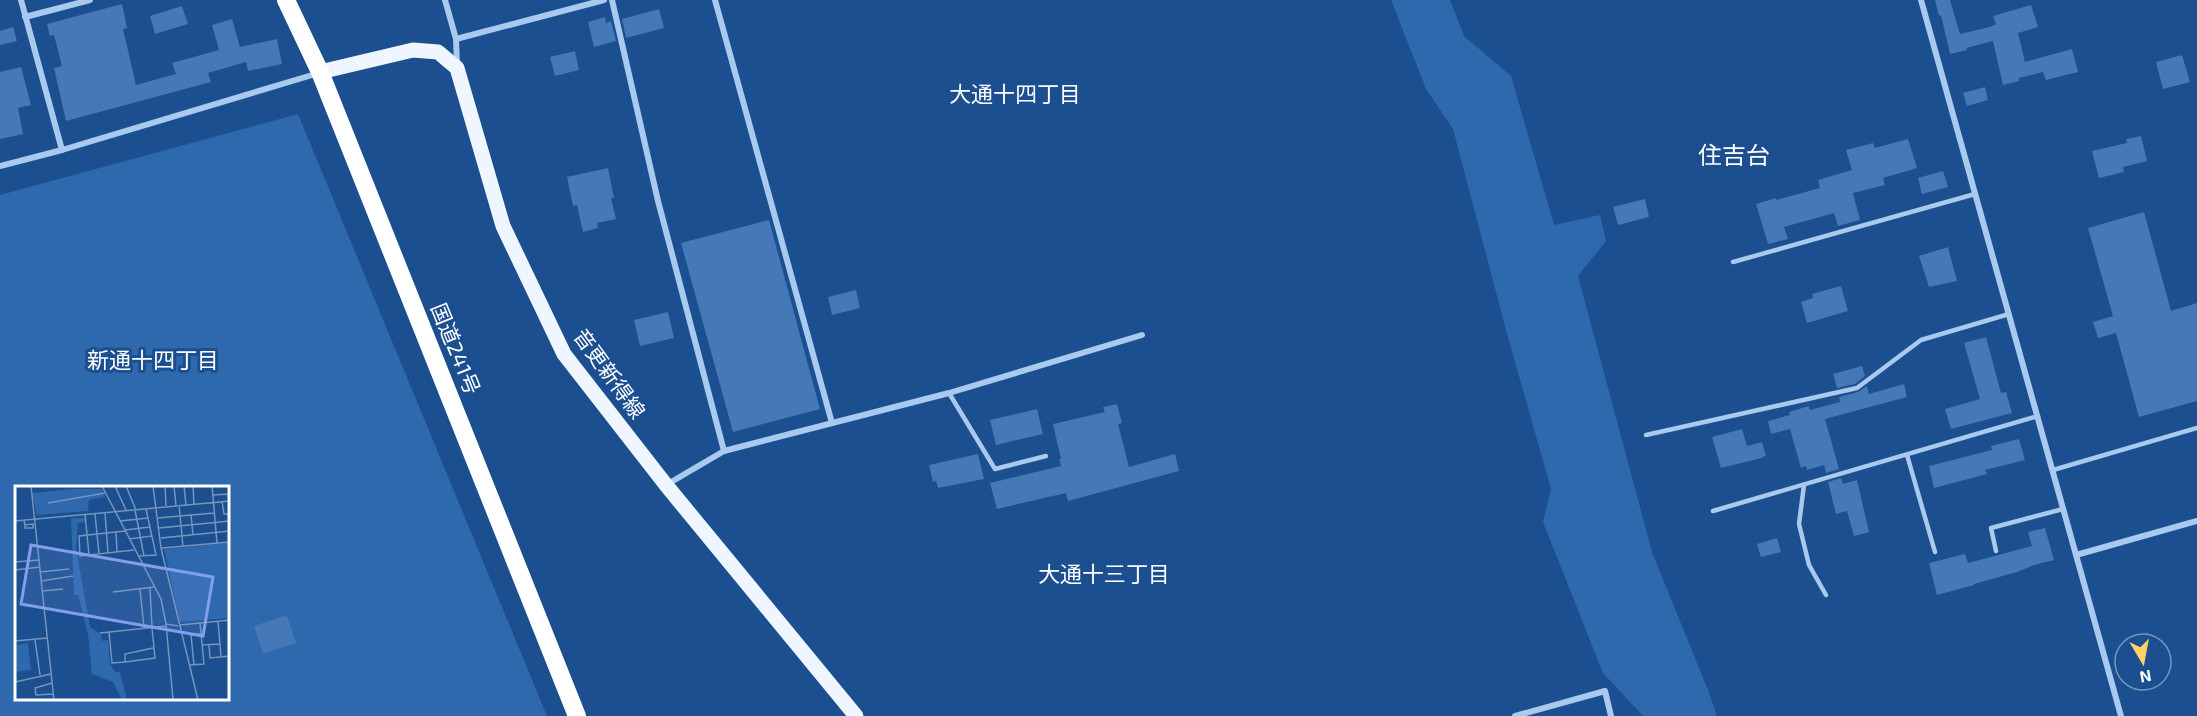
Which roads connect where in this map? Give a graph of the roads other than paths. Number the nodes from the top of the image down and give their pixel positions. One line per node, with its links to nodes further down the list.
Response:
1 (21, 0): 9 (street)
2 (90, 0): 9 (street)
3 (286, 0): 12 (highway, 国道241号)
4 (445, 0): 10 (street)
5 (604, 0): 10 (street)
6 (612, 0): 24 (street)
7 (715, 0): 21 (street)
8 (1921, 0): 15 (street)
9 (26, 17): 13 (street)
10 (456, 39): 11 (street)
11 (457, 69): 12 (main road); 28 (main road, 音更新得線)
12 (320, 72): 13 (street); 37 (highway, 国道241号)
13 (62, 150): 14 (street)
14 (0, 166)
15 (1976, 194): 16 (lane); 17 (street)
16 (1733, 262)
17 (2009, 314): 20 (street); 23 (lane)
18 (1142, 335): 19 (street)
19 (949, 393): 21 (street); 26 (lane)
20 (2038, 416): 25 (lane); 27 (street)
21 (832, 423): 24 (street)
22 (2197, 428): 27 (lane)
23 (1646, 435)
24 (724, 451): 28 (street)
25 (1907, 455): 29 (lane); 34 (lane)
26 (1046, 456)
27 (2053, 470): 30 (street)
28 (666, 485): 38 (main road, 音更新得線)
29 (1804, 485): 31 (lane); 36 (lane)
30 (2063, 508): 33 (lane); 35 (street)
31 (1713, 511)
32 (2197, 521): 35 (street)
33 (1996, 551)
34 (1935, 552)
35 (2076, 555): 41 (street)
36 (1826, 595)
37 (578, 716)
38 (856, 716)
39 (1515, 716): 40 (street)
40 (1611, 716)
41 (2121, 716)

